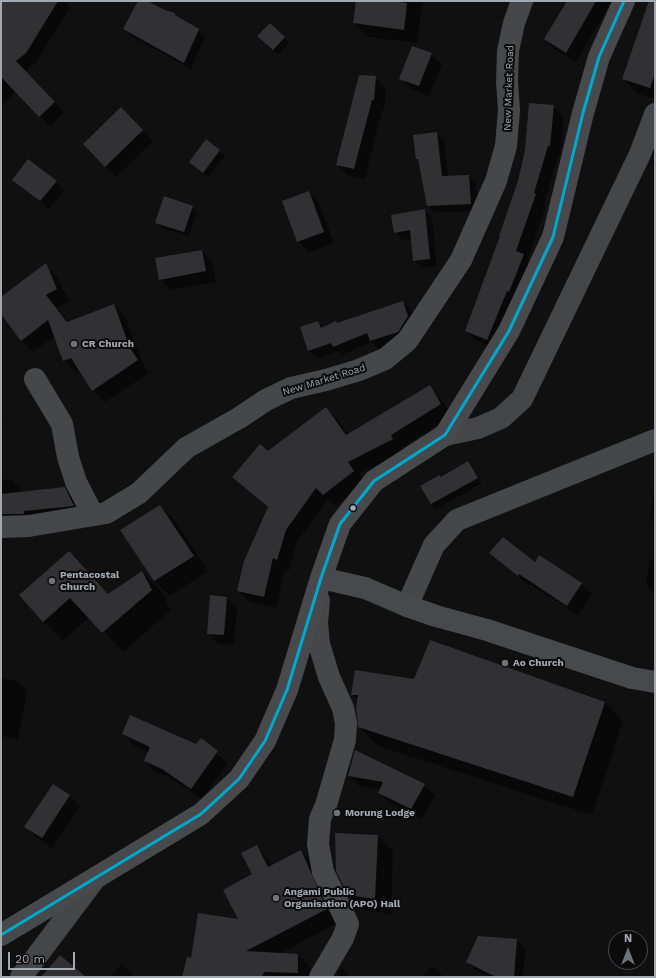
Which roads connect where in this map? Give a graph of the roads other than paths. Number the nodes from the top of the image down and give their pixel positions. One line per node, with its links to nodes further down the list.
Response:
1 (522, 1): 7 (street, New Market Road)
2 (624, 1): 5 (highway)
3 (655, 114): 5 (main road)
4 (36, 379): 7 (street)
5 (445, 435): 9 (highway)
6 (655, 440): 10 (street)
7 (93, 515): 8 (street, New Market Road)
8 (1, 527)
9 (321, 578): 10 (highway); 12 (highway); 15 (street)
10 (407, 606): 11 (highway)
11 (655, 682)
12 (94, 880): 13 (highway); 14 (main road)
13 (1, 935)
14 (21, 977)
15 (320, 977)

